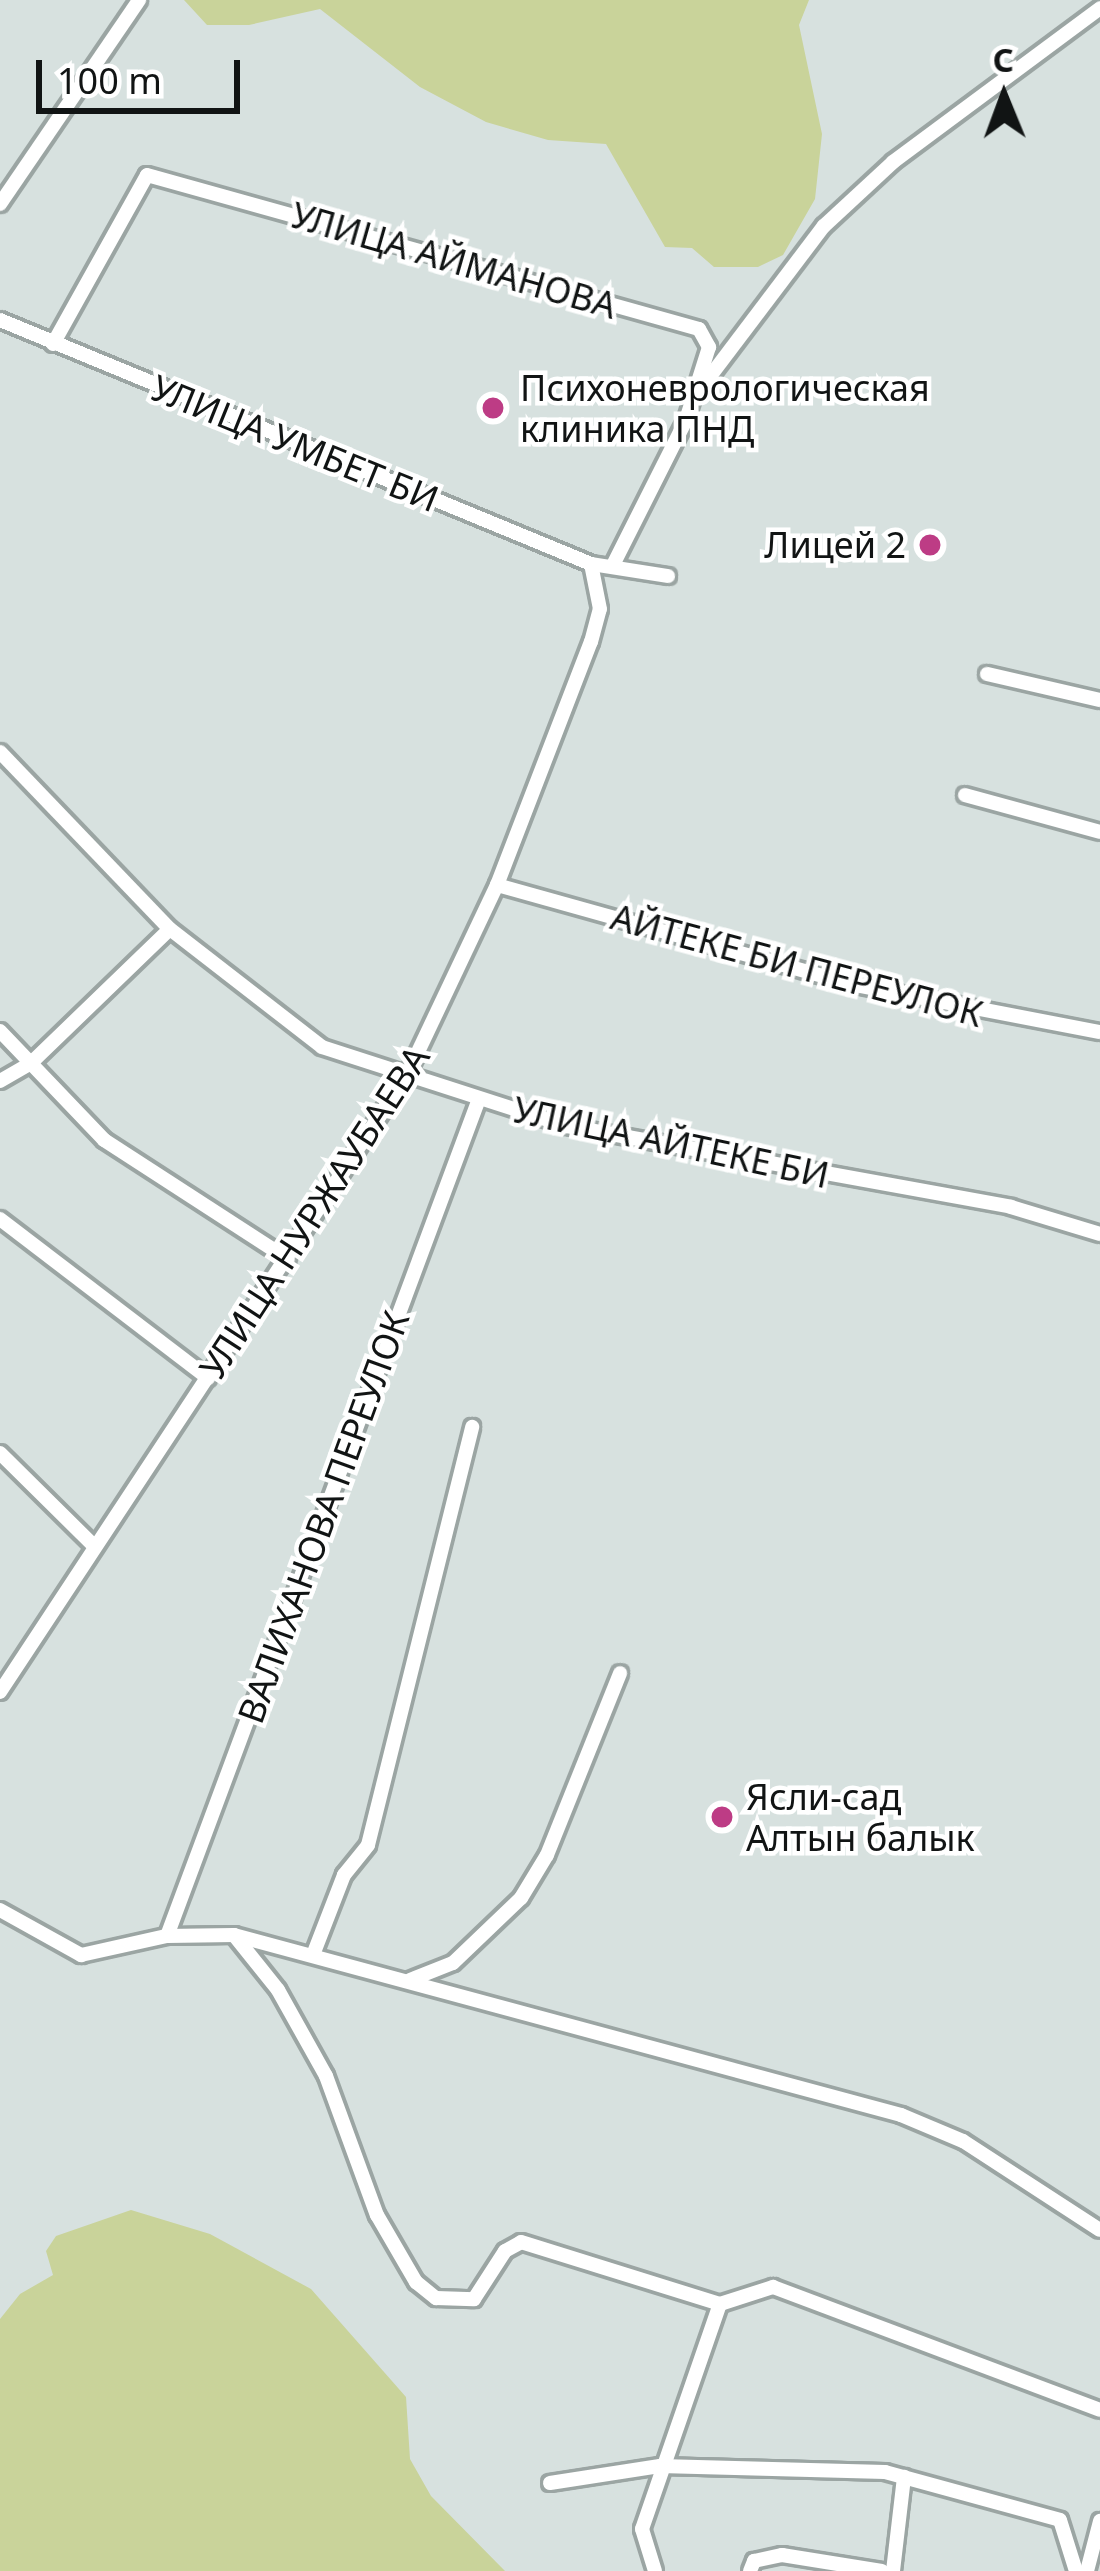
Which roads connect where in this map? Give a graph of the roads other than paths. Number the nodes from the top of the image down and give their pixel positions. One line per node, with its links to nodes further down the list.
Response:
1 (140, 0): 3 (street)
2 (1100, 8): 6 (street)
3 (0, 205)
4 (0, 320): 5 (street, УЛИЦА УМБЕТ БИ)
5 (53, 344): 6 (street, УЛИЦА АЙМАНОВА); 8 (street, УЛИЦА УМБЕТ БИ)
6 (692, 399): 7 (street, УЛИЦА АЙМАНОВА)
7 (614, 563): 8 (street); 9 (street)
8 (591, 564): 15 (street, УЛИЦА НУРЖАУБАЕВА)
9 (668, 576)
10 (986, 674): 11 (street)
11 (1100, 700)
12 (0, 752): 16 (street, УЛИЦА АЙТЕКЕ БИ)
13 (965, 795): 14 (street)
14 (1100, 832)
15 (497, 884): 18 (street, АЙТЕКЕ БИ ПЕРЕУЛОК); 20 (street, УЛИЦА НУРЖАУБАЕВА)
16 (170, 929): 19 (street); 20 (street, УЛИЦА АЙТЕКЕ БИ)
17 (0, 1031): 19 (street)
18 (1100, 1032)
19 (30, 1064): 21 (street); 25 (street)
20 (410, 1072): 22 (street, УЛИЦА АЙТЕКЕ БИ); 25 (street, УЛИЦА НУРЖАУБАЕВА)
21 (0, 1081)
22 (479, 1099): 24 (street, УЛИЦА АЙТЕКЕ БИ); 34 (street, ВАЛИХАНОВА ПЕРЕУЛОК)
23 (0, 1219): 26 (street)
24 (1100, 1234)
25 (288, 1259): 26 (street, УЛИЦА НУРЖАУБАЕВА)
26 (208, 1378): 29 (street, УЛИЦА НУРЖАУБАЕВА)
27 (472, 1427): 35 (street)
28 (0, 1454): 29 (street)
29 (94, 1546): 31 (street, УЛИЦА НУРЖАУБАЕВА)
30 (620, 1673): 36 (street)
31 (1, 1687)
32 (0, 1910): 34 (street)
33 (234, 1935): 34 (street); 35 (street); 38 (street)
34 (167, 1936)
35 (313, 1955): 36 (street)
36 (410, 1979): 37 (street)
37 (1100, 2230)
38 (720, 2304): 39 (street); 40 (street)
39 (1100, 2410)
40 (660, 2466): 41 (street); 42 (street); 44 (street)
41 (904, 2477): 47 (street); 48 (street)
42 (550, 2483)
43 (1100, 2522): 49 (street)
44 (656, 2571)
45 (750, 2571): 46 (street)
46 (882, 2571)
47 (893, 2571)
48 (1076, 2571)
49 (1087, 2571)

